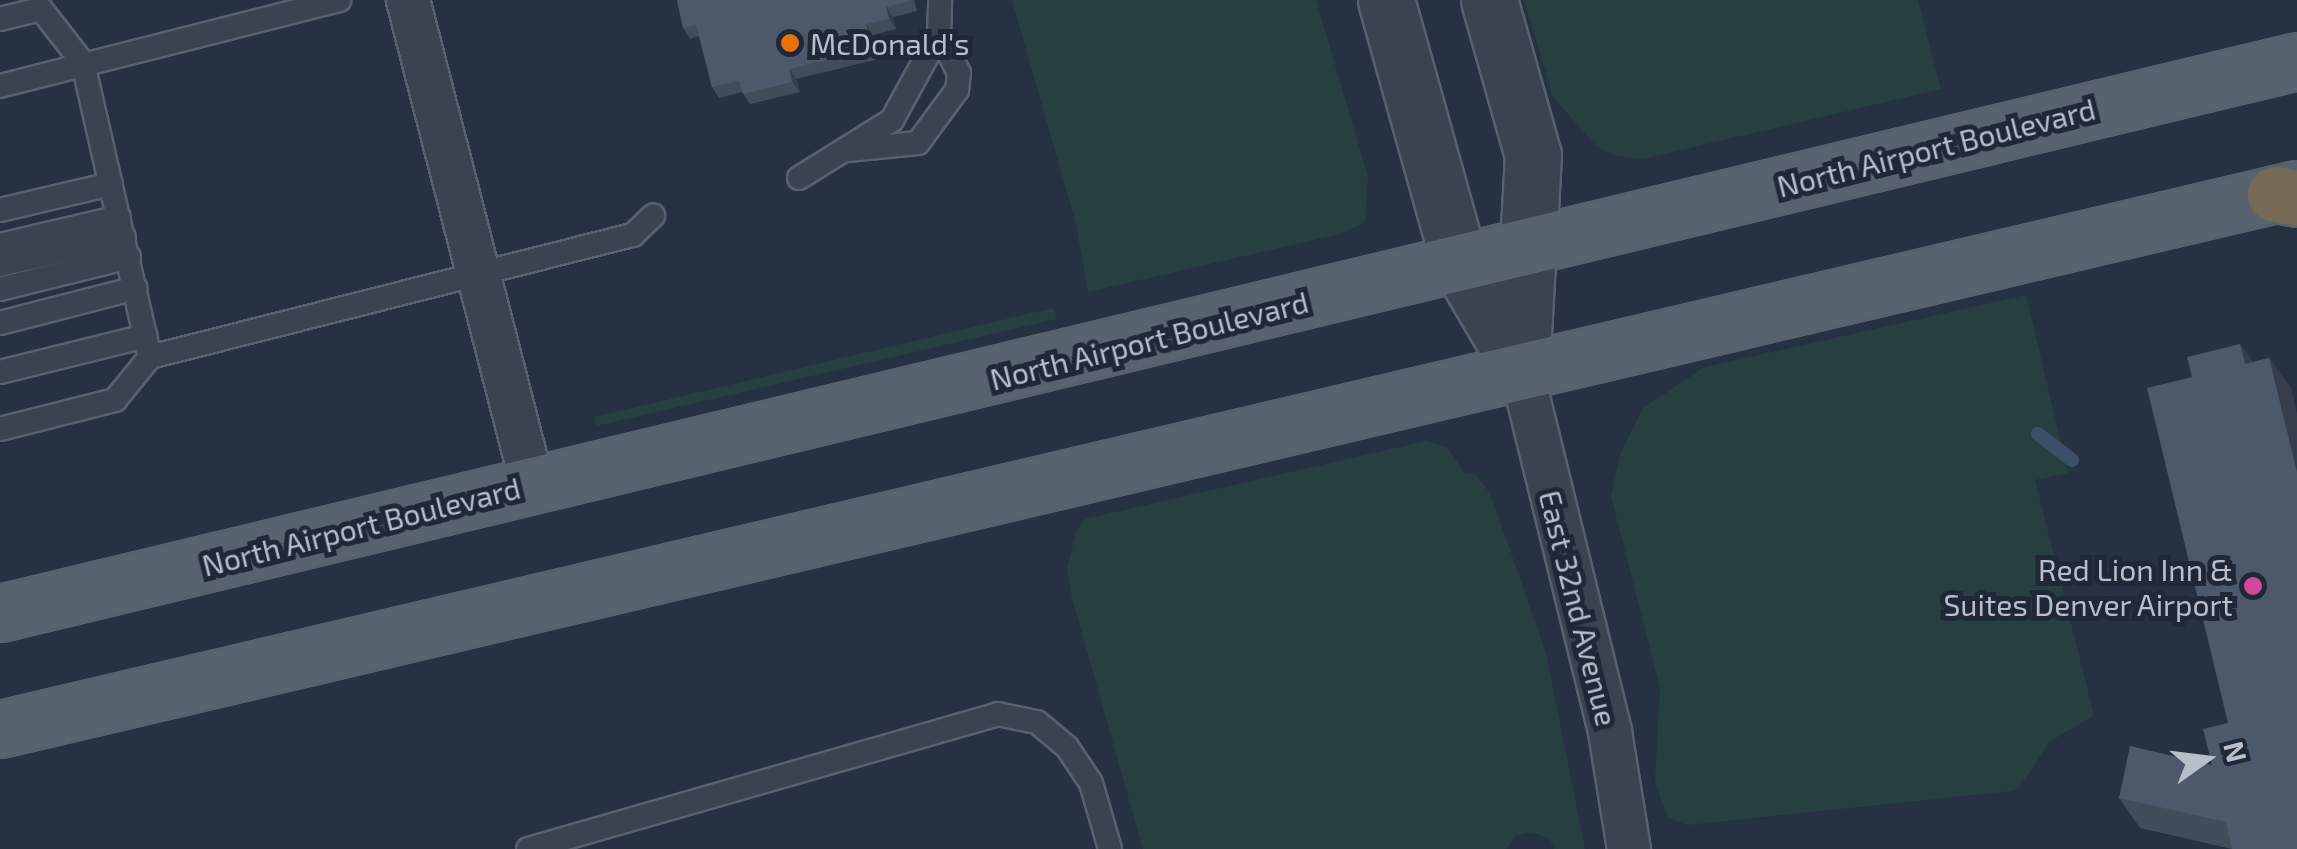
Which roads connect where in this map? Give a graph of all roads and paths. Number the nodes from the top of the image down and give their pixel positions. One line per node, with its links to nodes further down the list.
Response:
1 (339, 0): 9 (lane)
2 (408, 0): 22 (street)
3 (940, 0): 7 (lane)
4 (1386, 0): 20 (street, East 32nd Avenue)
5 (1489, 0): 19 (street, East 32nd Avenue)
6 (0, 19): 9 (lane)
7 (940, 34): 11 (lane); 11 (lane)
8 (2297, 61): 19 (main road, North Airport Boulevard)
9 (83, 63): 10 (lane); 13 (lane)
10 (0, 86)
11 (839, 151): 12 (lane)
12 (798, 178)
13 (111, 184): 15 (lane); 17 (lane)
14 (2290, 194): 27 (main road)
15 (0, 210)
16 (653, 216): 22 (lane)
17 (124, 237): 18 (lane); 21 (lane); 23 (lane); 24 (lane)
18 (0, 244)
19 (1532, 246): 20 (main road, North Airport Boulevard); 27 (street, East 32nd Avenue)
20 (1460, 264): 27 (street, East 32nd Avenue); 30 (main road, North Airport Boulevard)
21 (0, 265)
22 (478, 272): 26 (lane); 30 (street)
23 (136, 288): 25 (lane); 26 (lane)
24 (0, 289)
25 (0, 324)
26 (148, 346): 28 (lane); 29 (lane)
27 (1520, 368): 32 (main road); 35 (street, East 32nd Avenue)
28 (0, 372)
29 (0, 429)
30 (532, 484): 31 (main road, North Airport Boulevard)
31 (0, 613)
32 (0, 729)
33 (528, 849): 34 (lane)
34 (1110, 849)
35 (1629, 849)

